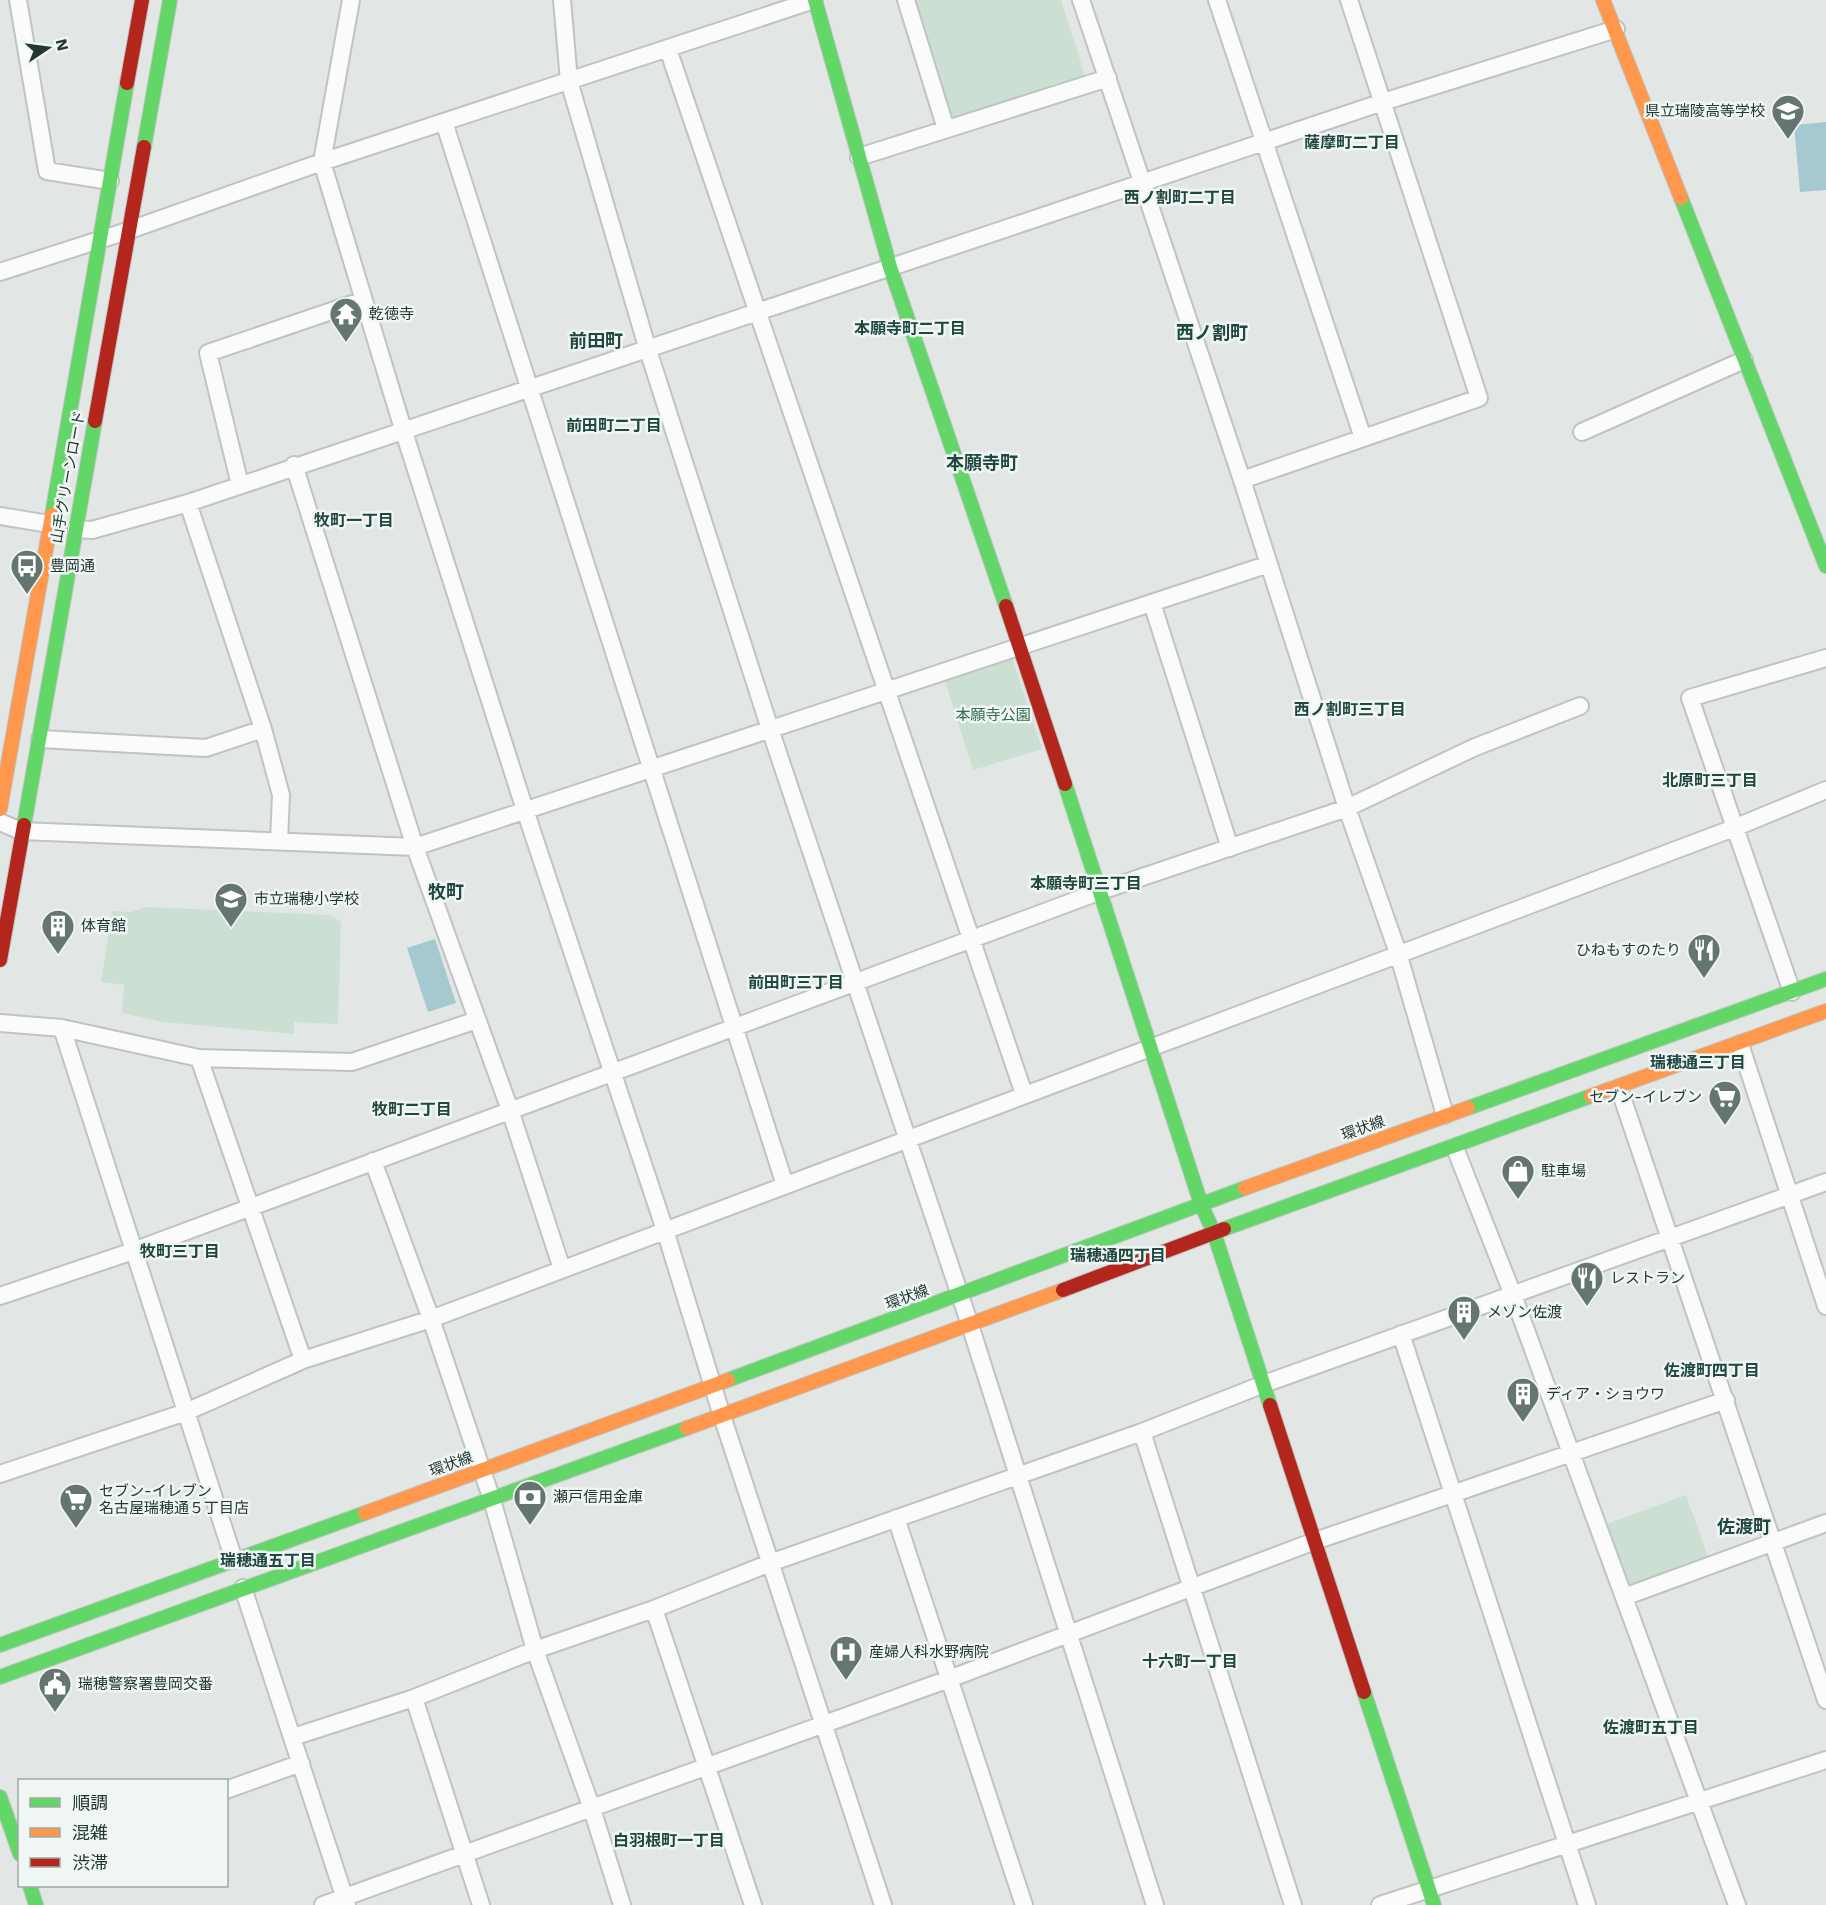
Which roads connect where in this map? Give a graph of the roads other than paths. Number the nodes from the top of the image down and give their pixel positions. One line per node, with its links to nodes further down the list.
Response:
1 (18, 0): 22 (street)
2 (142, 0): 22 (street, 山手グリーンロード)
3 (170, 0): 24 (street, 山手グリーンロード)
4 (351, 0): 21 (street)
5 (562, 0): 15 (street)
6 (814, 0): 13 (street); 20 (street)
7 (906, 0): 18 (street)
8 (1082, 0): 14 (street)
9 (1217, 0): 19 (street)
10 (1349, 0): 16 (street)
11 (1604, 0): 12 (street)
12 (1616, 29): 16 (street); 31 (street)
13 (668, 49): 15 (street); 29 (street)
14 (1108, 78): 18 (street); 23 (street)
15 (569, 81): 17 (street); 30 (street)
16 (1383, 102): 19 (street); 35 (street)
17 (444, 122): 21 (street); 32 (street)
18 (946, 129): 20 (street)
19 (1265, 142): 23 (street); 35 (street)
20 (860, 157): 26 (street)
21 (322, 162): 24 (street); 28 (street)
22 (110, 181): 25 (street, 山手グリーンロード)
23 (1143, 182): 26 (street); 37 (street)
24 (127, 231): 25 (street); 42 (street, 山手グリーンロード)
25 (101, 240): 27 (street); 41 (street, 山手グリーンロード)
26 (890, 267): 29 (street); 46 (street)
27 (0, 272)
28 (364, 300): 33 (street); 38 (street)
29 (757, 311): 30 (street); 48 (street)
30 (647, 347): 32 (street); 51 (street)
31 (1744, 360): 34 (street); 44 (street)
32 (529, 387): 33 (street); 53 (street)
33 (404, 429): 36 (street); 57 (street)
34 (1582, 432)
35 (1363, 438): 37 (street)
36 (294, 465): 38 (street); 62 (street)
37 (1242, 480): 43 (street)
38 (240, 485): 39 (street)
39 (188, 503): 42 (street); 50 (street)
40 (0, 516): 41 (street)
41 (49, 524): 56 (street, 山手グリーンロード)
42 (76, 529): 52 (street, 山手グリーンロード)
43 (1269, 564): 45 (street); 55 (street)
44 (1826, 566)
45 (1152, 603): 46 (street); 63 (street)
46 (1020, 647): 48 (street); 64 (street)
47 (1826, 658): 59 (street)
48 (886, 691): 51 (street); 65 (street)
49 (1580, 706): 55 (street)
50 (263, 729): 52 (street); 61 (street)
51 (770, 729): 53 (street); 69 (street)
52 (40, 739): 60 (street, 山手グリーンロード)
53 (652, 769): 57 (street); 74 (street)
54 (1826, 790): 59 (street)
55 (1347, 808): 63 (street); 66 (street)
56 (0, 809)
57 (525, 810): 62 (street); 79 (street)
58 (0, 822): 60 (street)
59 (1734, 828): 66 (street); 70 (street)
60 (21, 831): 61 (street); 67 (street, 山手グリーンロード)
61 (279, 841): 62 (street)
62 (415, 847): 72 (street)
63 (1230, 848): 64 (street)
64 (1101, 891): 65 (street); 77 (street)
65 (971, 939): 69 (street); 81 (street)
66 (1398, 953): 77 (street); 83 (street)
67 (0, 960)
68 (1826, 979): 70 (street, 環状線)
69 (855, 982): 74 (street); 84 (street)
70 (1792, 992): 83 (street, 環状線)
71 (1826, 1011): 76 (street)
72 (477, 1020): 78 (street); 82 (street)
73 (0, 1023): 75 (street)
74 (734, 1026): 79 (street); 88 (street)
75 (62, 1028): 78 (street); 95 (street)
76 (1740, 1044): 80 (street); 89 (street)
77 (1150, 1050): 81 (street); 90 (street)
78 (199, 1058): 91 (street)
79 (613, 1071): 82 (street); 92 (street)
80 (1618, 1088): 85 (street); 94 (street)
81 (1024, 1094): 84 (street)
82 (510, 1110): 86 (street); 96 (street)
83 (1445, 1115): 90 (street, 環状線)
84 (908, 1138): 88 (street); 97 (street)
85 (1455, 1148): 93 (street); 98 (street)
86 (373, 1161): 91 (street); 101 (street)
87 (1826, 1182): 89 (street)
88 (785, 1185): 92 (street)
89 (1788, 1195): 94 (street); 100 (street)
90 (1201, 1204): 93 (street); 97 (street, 環状線)
91 (252, 1206): 95 (street); 104 (street)
92 (665, 1230): 96 (street); 106 (street)
93 (1214, 1233): 102 (street); 105 (street)
94 (1668, 1238): 98 (street); 107 (street)
95 (133, 1251): 99 (street); 108 (street)
96 (562, 1269): 101 (street)
97 (960, 1295): 102 (street); 106 (street, 環状線)
98 (1513, 1295): 103 (street); 111 (street)
99 (0, 1296)
100 (1826, 1306)
101 (431, 1319): 104 (street); 112 (street)
102 (970, 1325): 109 (street); 114 (street)
103 (1401, 1334): 105 (street); 115 (street)
104 (303, 1360): 108 (street)
105 (1264, 1384): 110 (street); 119 (street)
106 (712, 1385): 109 (street); 112 (street, 環状線)
107 (1726, 1400): 111 (street); 120 (street)
108 (186, 1412): 113 (street); 121 (street)
109 (722, 1416): 116 (street); 122 (street)
110 (1142, 1432): 114 (street); 124 (street)
111 (1571, 1452): 115 (street); 125 (street)
112 (482, 1471): 116 (street); 121 (street, 環状線)
113 (0, 1474)
114 (1018, 1474): 117 (street); 127 (street)
115 (1453, 1493): 119 (street); 144 (street)
116 (492, 1500): 123 (street); 129 (street)
117 (896, 1518): 122 (street); 131 (street)
118 (1826, 1523): 120 (street)
119 (1315, 1541): 124 (street); 148 (street)
120 (1772, 1544): 125 (street); 133 (street)
121 (234, 1560): 128 (street, 環状線)
122 (770, 1563): 126 (street); 134 (street)
123 (243, 1588): 130 (street); 135 (street)
124 (1192, 1589): 127 (street); 158 (street)
125 (1624, 1597): 141 (street)
126 (654, 1609): 129 (street); 138 (street)
127 (1067, 1634): 131 (street); 157 (street)
128 (0, 1645)
129 (535, 1650): 132 (street); 142 (street)
130 (0, 1677)
131 (949, 1679): 134 (street); 156 (street)
132 (414, 1698): 135 (street); 146 (street)
133 (1826, 1700)
134 (823, 1723): 138 (street); 155 (street)
135 (293, 1737): 137 (street)
136 (1826, 1760): 141 (street)
137 (301, 1763): 139 (street); 149 (street)
138 (706, 1766): 142 (street); 154 (street)
139 (228, 1789)
140 (0, 1797): 143 (street)
141 (1698, 1799): 144 (street); 162 (street)
142 (592, 1809): 146 (street); 153 (street)
143 (6, 1833): 145 (street)
144 (1568, 1845): 148 (street); 161 (street)
145 (18, 1851)
146 (465, 1855): 149 (street); 152 (street)
147 (30, 1887): 150 (street)
148 (1429, 1888): 159 (street); 160 (street)
149 (346, 1901): 151 (street)
150 (36, 1905)
151 (323, 1905)
152 (482, 1905)
153 (622, 1905)
154 (753, 1905)
155 (883, 1905)
156 (1024, 1905)
157 (1155, 1905)
158 (1293, 1905)
159 (1380, 1905)
160 (1434, 1905)
161 (1587, 1905)
162 (1737, 1905)

